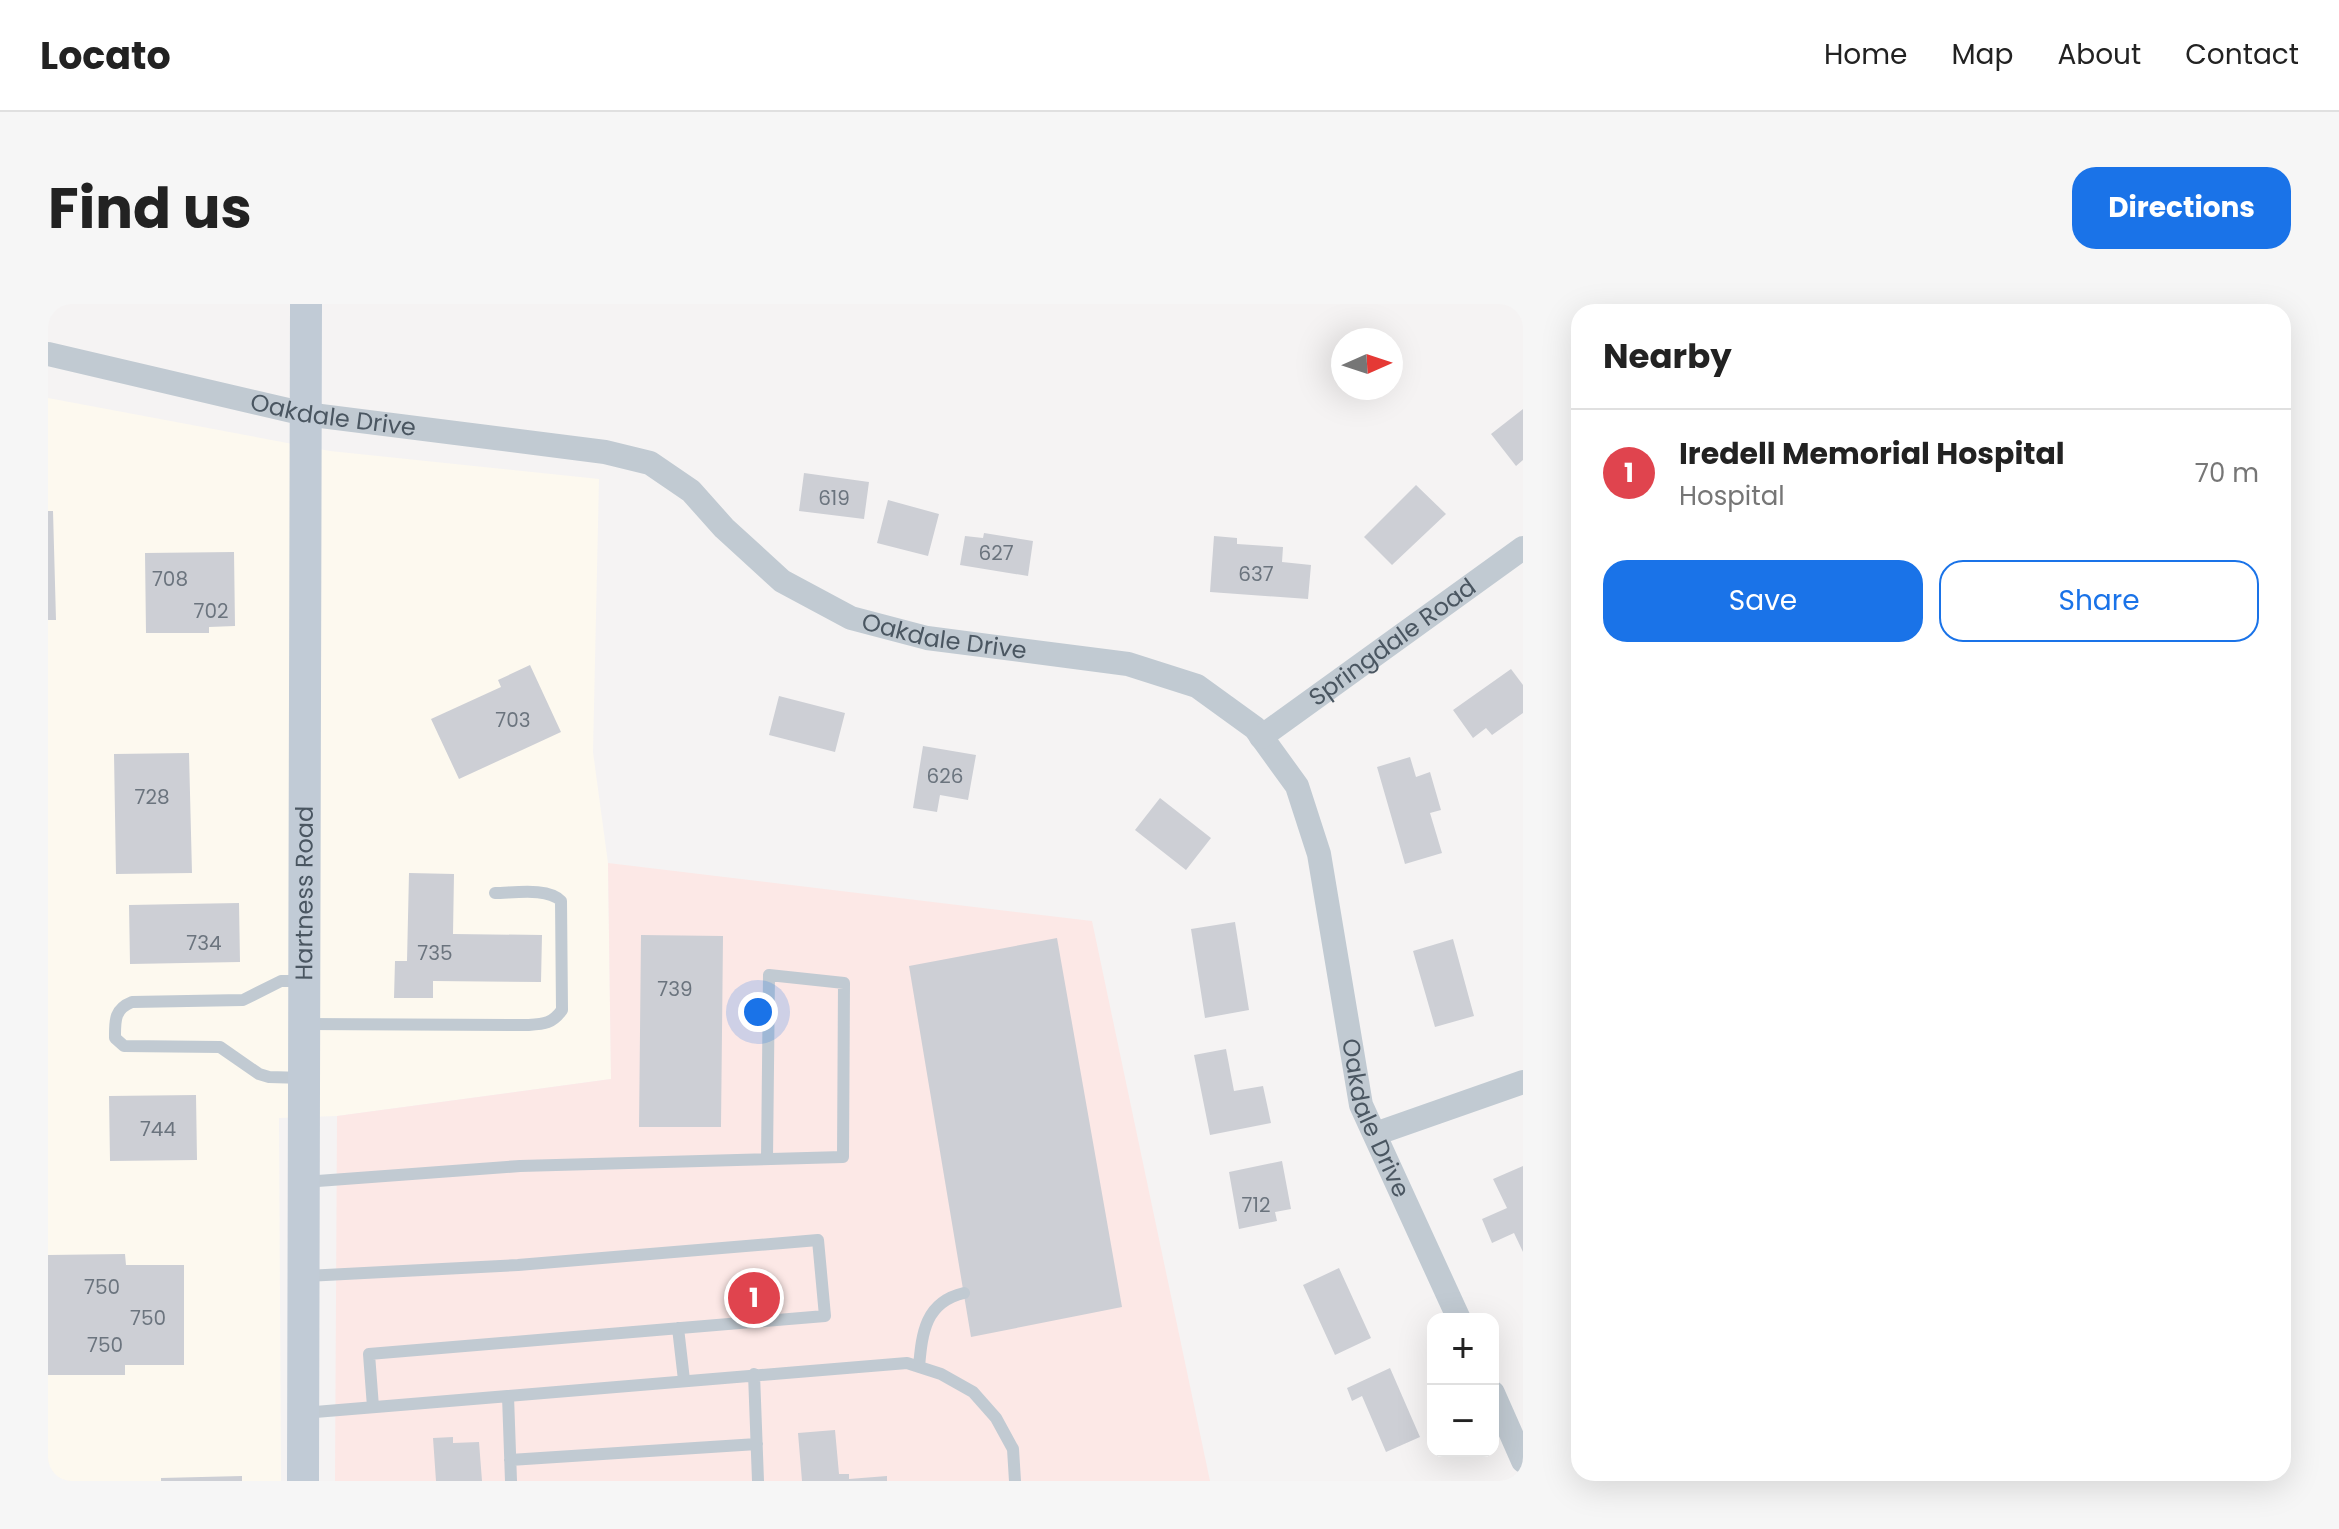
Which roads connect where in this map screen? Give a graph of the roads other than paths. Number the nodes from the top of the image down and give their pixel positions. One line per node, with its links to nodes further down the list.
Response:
1 (306, 304): 3 (main road, Hartness Road)
2 (48, 354): 3 (street, Oakdale Drive)
3 (305, 414): 5 (street, Oakdale Drive); 7 (main road, Hartness Road)
4 (1523, 548): 5 (street, Springdale Road)
5 (1261, 737): 11 (street, Oakdale Drive)
6 (495, 893): 8 (lane)
7 (304, 981): 8 (main road, Hartness Road); 9 (lane)
8 (304, 1024): 9 (main road, Hartness Road)
9 (304, 1078): 13 (main road, Hartness Road)
10 (1523, 1082): 11 (street)
11 (1375, 1134): 16 (street, Oakdale Drive)
12 (767, 1159): 12 (lane); 13 (lane)
13 (304, 1182): 14 (main road, Hartness Road)
14 (303, 1276): 17 (lane); 24 (main road, Hartness Road)
15 (964, 1293): 18 (lane)
16 (1456, 1313)
17 (678, 1328): 20 (lane); 22 (lane)
18 (919, 1367): 19 (lane); 31 (lane)
19 (754, 1374): 20 (lane); 25 (lane)
20 (684, 1380): 21 (lane)
21 (508, 1396): 22 (lane); 26 (lane)
22 (373, 1407): 24 (lane)
23 (1499, 1407): 27 (street)
24 (303, 1413): 28 (main road, Hartness Road)
25 (757, 1444): 26 (lane); 30 (lane)
26 (510, 1460): 29 (lane)
27 (1523, 1461)
28 (303, 1481)
29 (511, 1481)
30 (758, 1481)
31 (1015, 1481)

